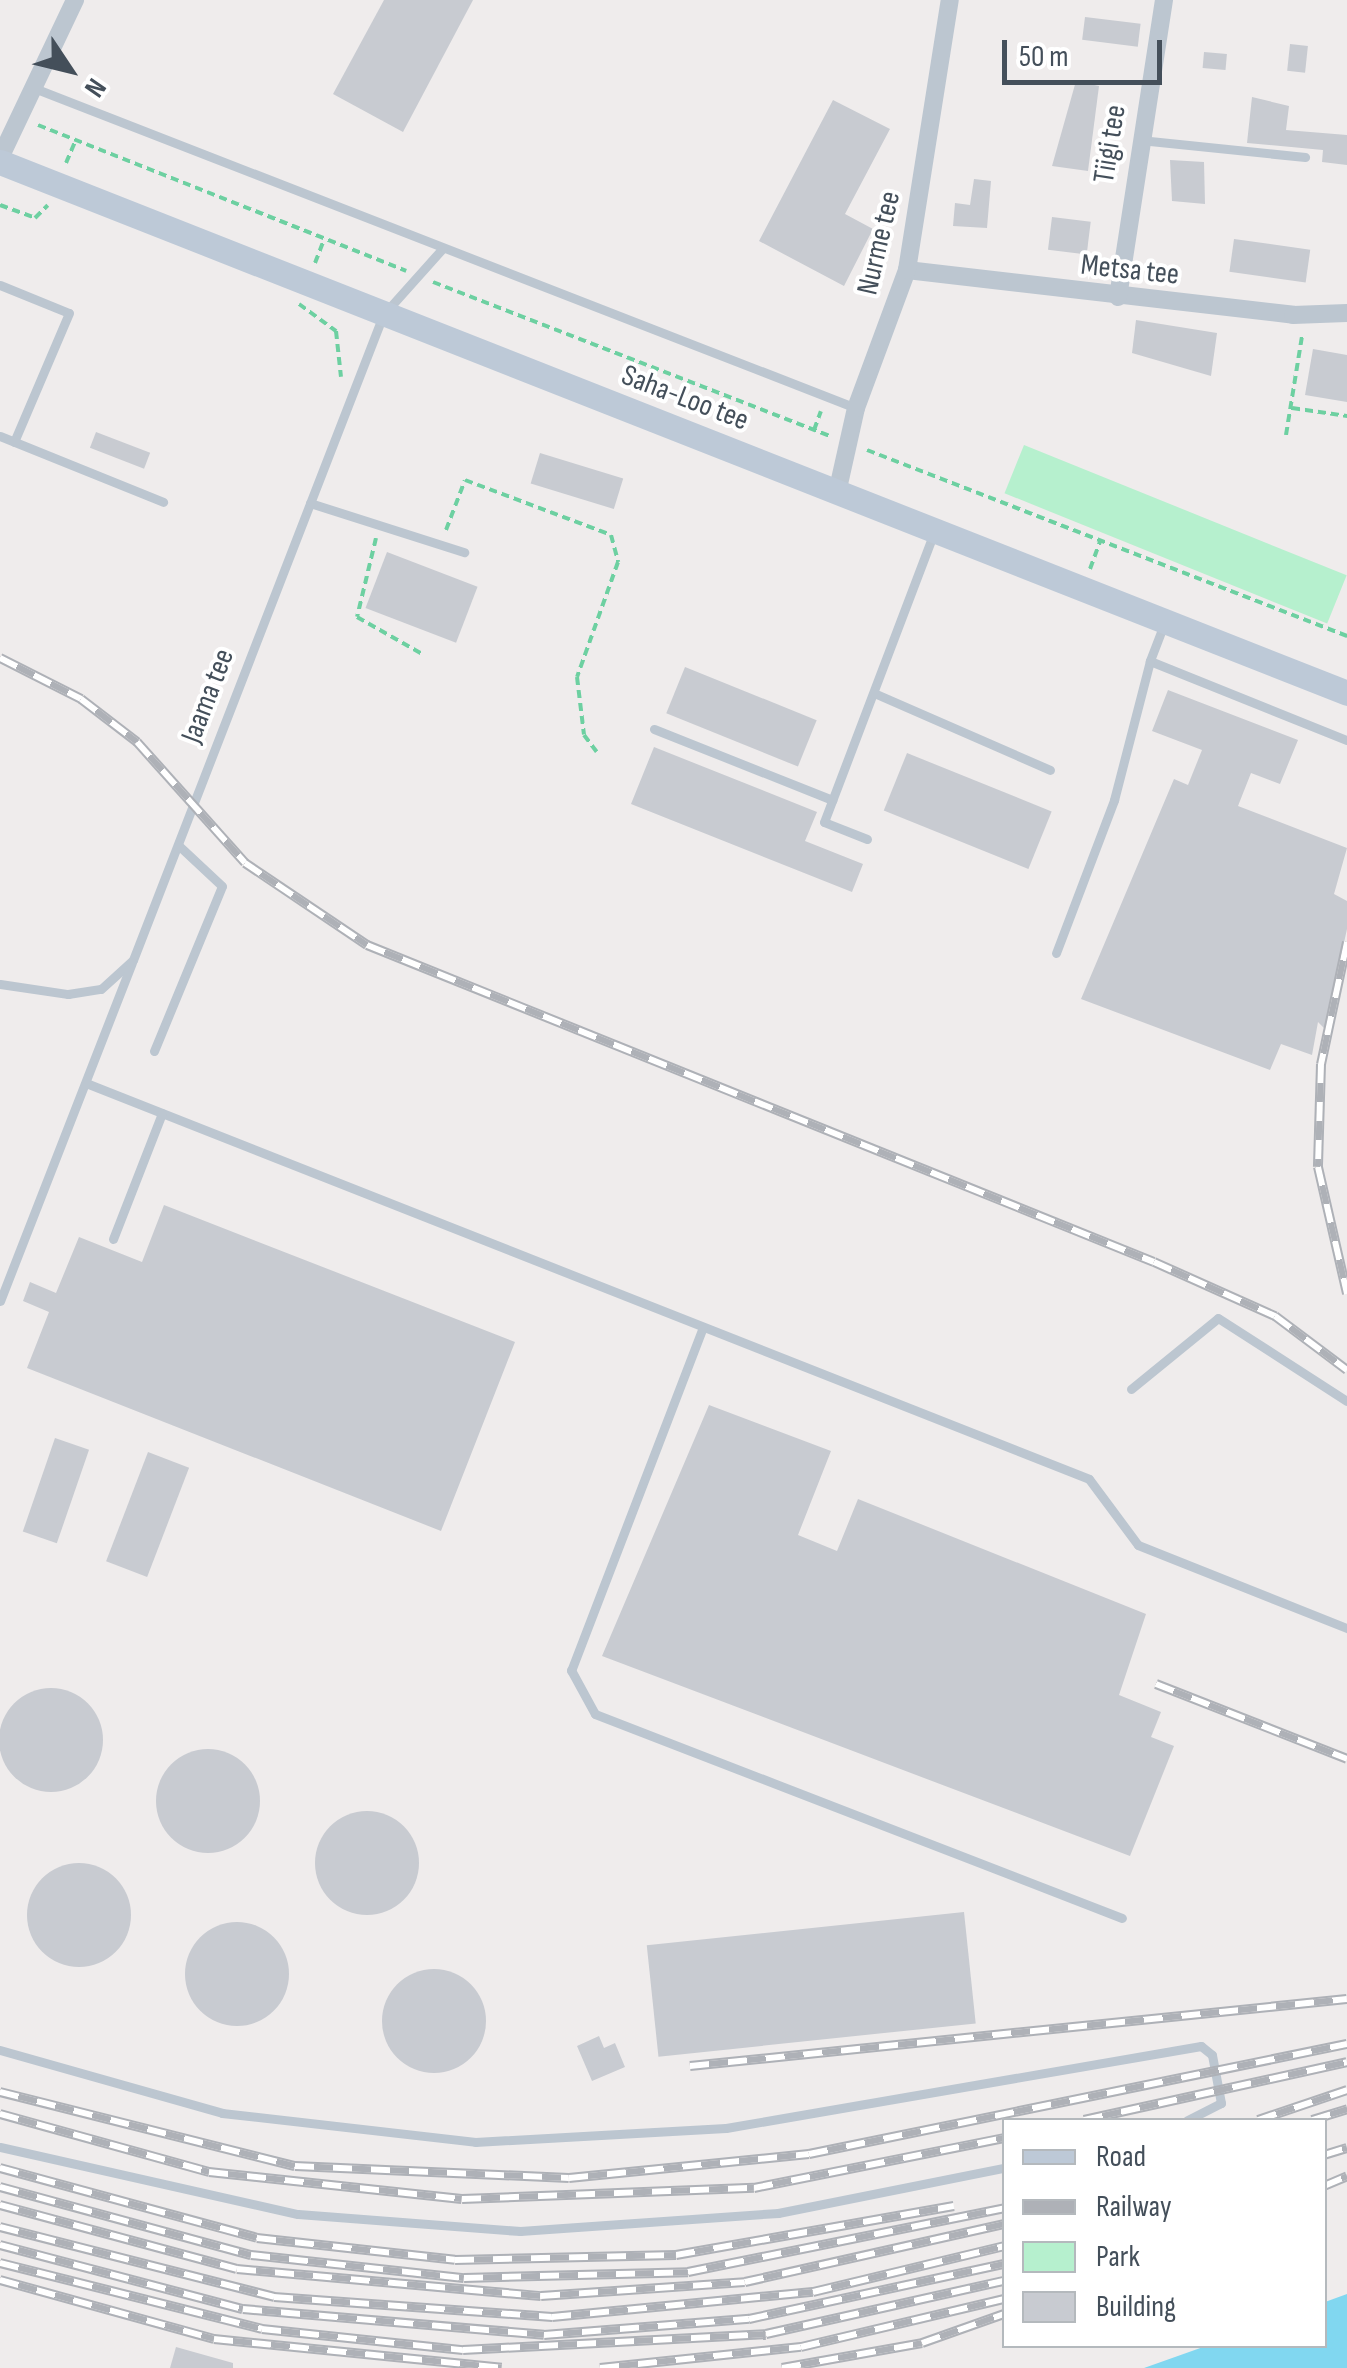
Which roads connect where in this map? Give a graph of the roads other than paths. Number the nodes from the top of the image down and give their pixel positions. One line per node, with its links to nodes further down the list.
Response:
1 (76, 0): 4 (street)
2 (950, 0): 9 (street, Nurme tee)
3 (1164, 0): 5 (street, Tiigi tee)
4 (33, 88): 7 (street); 8 (lane)
5 (1137, 140): 6 (lane); 11 (street, Tiigi tee)
6 (1305, 158)
7 (0, 160): 13 (main road, Saha-Loo tee)
8 (442, 249): 13 (lane, Jaama tee); 14 (lane)
9 (907, 270): 11 (street, Metsa tee); 14 (street, Nurme tee)
10 (0, 285): 16 (lane)
11 (1118, 296): 12 (street, Metsa tee)
12 (1340, 313)
13 (383, 315): 17 (main road, Saha-Loo tee); 19 (lane, Jaama tee)
14 (856, 408): 17 (street, Nurme tee)
15 (0, 436): 16 (lane)
16 (14, 442): 18 (lane)
17 (837, 494): 20 (main road, Saha-Loo tee)
18 (163, 502)
19 (310, 504): 21 (lane); 31 (lane, Jaama tee)
20 (934, 532): 22 (main road, Saha-Loo tee); 24 (lane)
21 (464, 552)
22 (1165, 621): 23 (lane); 25 (main road, Saha-Loo tee)
23 (1150, 662): 27 (lane); 32 (lane)
24 (874, 693): 28 (lane); 29 (lane)
25 (1347, 693)
26 (654, 729): 29 (lane)
27 (1347, 740)
28 (1050, 770)
29 (832, 800): 30 (lane)
30 (867, 839)
31 (178, 844): 33 (lane, Jaama tee); 35 (lane)
32 (1056, 954)
33 (133, 960): 34 (lane); 36 (lane, Jaama tee)
34 (0, 984)
35 (154, 1051)
36 (86, 1083): 37 (lane); 39 (lane, Jaama tee)
37 (162, 1113): 38 (lane); 40 (lane)
38 (113, 1239)
39 (0, 1300)
40 (703, 1327): 43 (lane); 44 (lane)
41 (1131, 1388): 42 (lane)
42 (1347, 1401)
43 (1347, 1628)
44 (1122, 1918)
45 (0, 2050): 46 (lane)
46 (1190, 2118)
47 (0, 2146): 48 (lane)
48 (1002, 2168)

